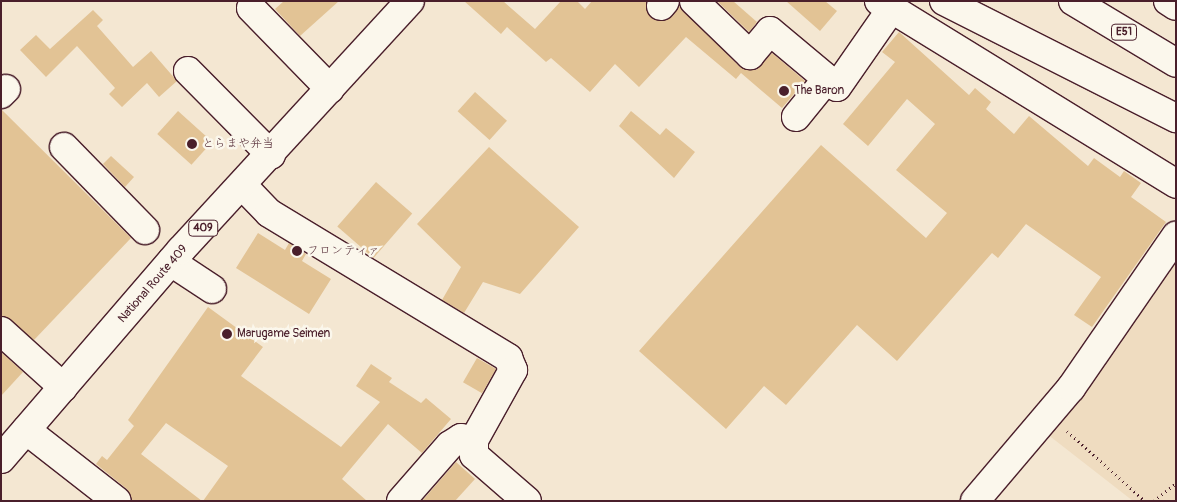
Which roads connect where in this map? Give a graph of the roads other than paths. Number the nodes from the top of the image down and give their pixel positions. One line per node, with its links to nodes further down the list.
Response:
1 (694, 1): 11 (main road)
2 (944, 1): 14 (main road)
3 (1073, 1): 9 (main road, E51)
4 (1168, 1): 7 (main road)
5 (399, 5): 12 (main road, National Route 409 / 409)
6 (886, 5): 11 (main road); 17 (main road)
7 (1176, 6)
8 (251, 8): 12 (main road)
9 (1176, 63)
10 (188, 71): 16 (main road)
11 (826, 80): 13 (main road)
12 (330, 89): 16 (main road, National Route 409 / 409)
13 (796, 117)
14 (1176, 118)
15 (64, 147): 19 (main road)
16 (271, 155): 18 (main road, National Route 409 / 409)
17 (1176, 184)
18 (243, 186): 21 (main road, National Route 409 / 409); 26 (main road)
19 (145, 230)
20 (1176, 236): 31 (main road)
21 (171, 262): 22 (main road); 24 (main road, National Route 409 / 409)
22 (212, 289)
23 (1, 331): 24 (main road)
24 (63, 387): 25 (main road, National Route 409 / 409)
25 (26, 430): 27 (main road, National Route 409 / 409); 28 (main road)
26 (474, 440): 29 (main road); 30 (main road)
27 (2, 457)
28 (117, 501)
29 (401, 501)
30 (527, 501)
31 (975, 501)

